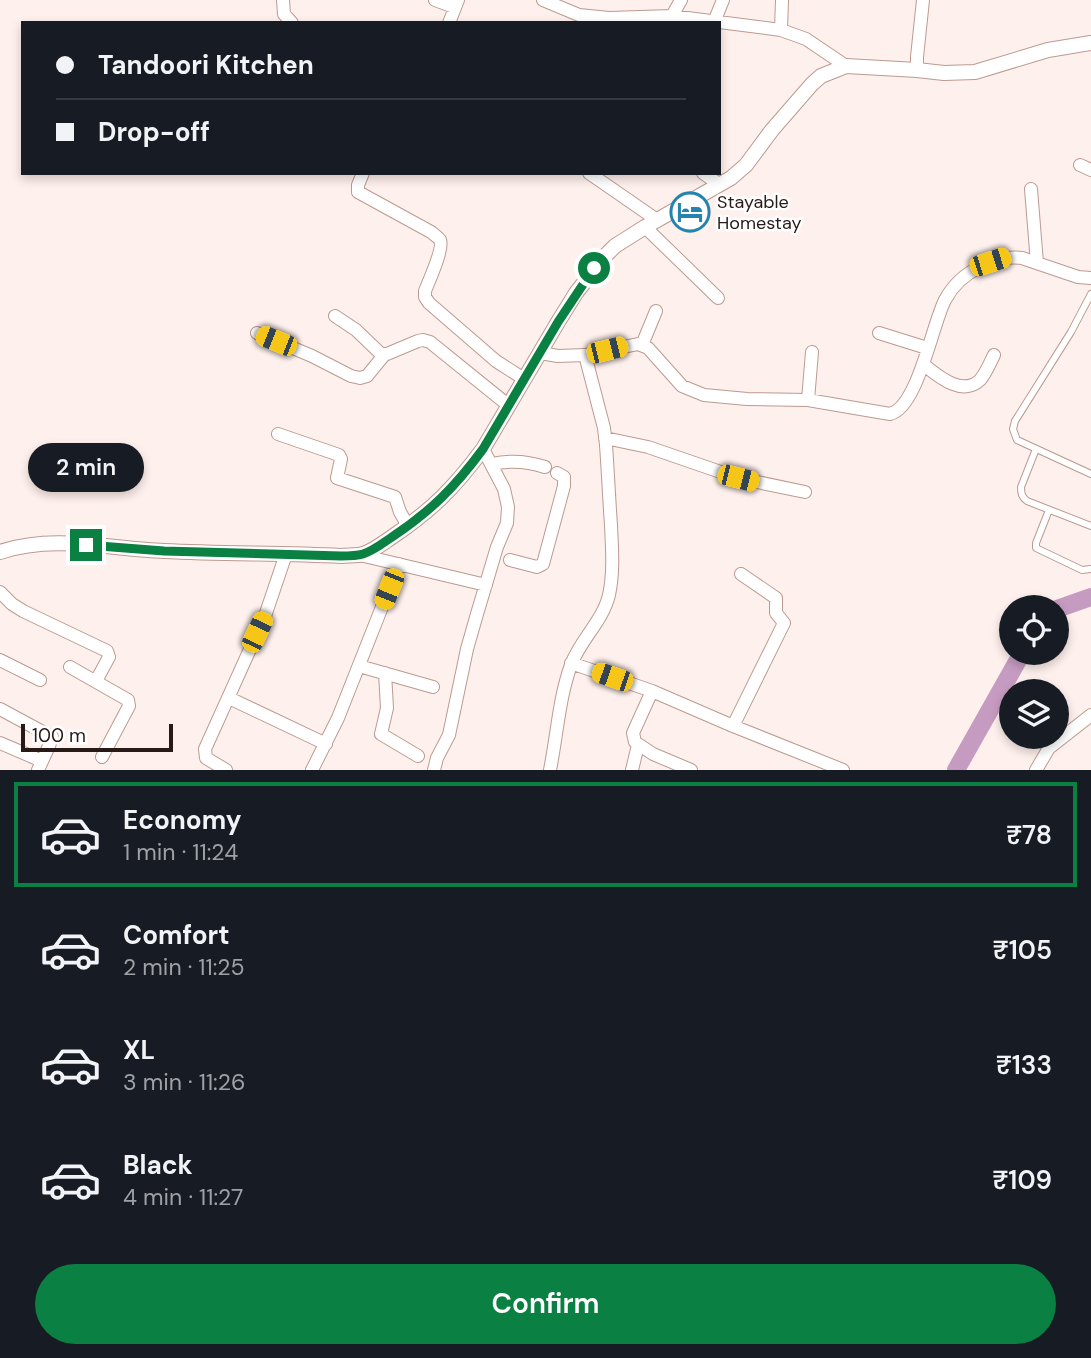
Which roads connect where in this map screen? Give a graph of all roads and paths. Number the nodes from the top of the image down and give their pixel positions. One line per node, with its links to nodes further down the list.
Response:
1 (283, 0): 11 (street)
2 (435, 0): 8 (street)
3 (543, 0): 9 (street)
4 (681, 0): 10 (street)
5 (723, 0): 14 (street)
6 (782, 0): 16 (street)
7 (923, 0): 19 (street)
8 (456, 4): 12 (street)
9 (569, 5): 10 (street)
10 (672, 16): 13 (street)
11 (290, 21)
12 (450, 21)
13 (706, 21)
14 (713, 21)
15 (721, 23): 16 (street)
16 (781, 30): 18 (street)
17 (1091, 43): 19 (street)
18 (846, 66): 19 (street); 23 (street)
19 (917, 70)
20 (362, 175): 42 (street)
21 (591, 175): 25 (street)
22 (706, 175): 23 (street)
23 (720, 185): 25 (street)
24 (1031, 189): 26 (street)
25 (651, 223): 29 (street); 38 (street)
26 (1037, 263): 27 (street); 35 (street)
27 (1091, 278)
28 (1091, 294): 48 (lane)
29 (718, 298)
30 (656, 311): 34 (street)
31 (335, 316): 37 (street)
32 (257, 333): 37 (street)
33 (879, 333): 35 (street)
34 (642, 345): 39 (street); 43 (street)
35 (927, 348): 41 (street)
36 (812, 352): 43 (street)
37 (384, 354): 44 (street)
38 (540, 354): 39 (street); 42 (street)
39 (585, 355): 46 (street)
40 (994, 355): 41 (street)
41 (924, 365): 43 (street)
42 (524, 379): 44 (street)
43 (808, 400)
44 (508, 405): 47 (street)
45 (278, 434): 53 (street)
46 (605, 438): 51 (street); 65 (street)
47 (483, 449): 49 (street); 53 (street)
48 (1036, 449): 50 (lane); 52 (lane)
49 (492, 464): 58 (street); 62 (street)
50 (1091, 474)
51 (805, 492)
52 (1049, 510): 54 (lane); 60 (lane)
53 (408, 526): 57 (street)
54 (1091, 526)
55 (2, 549): 56 (street)
56 (286, 554): 57 (street); 73 (street)
57 (360, 555): 59 (street)
58 (510, 560)
59 (399, 564): 62 (street); 66 (street)
60 (1091, 569)
61 (741, 574): 76 (street)
62 (486, 585): 86 (street)
63 (0, 592): 70 (street)
64 (0, 660): 69 (street)
65 (571, 663): 72 (street); 87 (street)
66 (359, 666): 68 (street); 78 (street)
67 (70, 667): 70 (street)
68 (385, 673): 71 (street); 80 (street)
69 (40, 680)
70 (96, 681): 81 (street)
71 (433, 687)
72 (652, 691): 76 (street); 79 (street)
73 (229, 698): 78 (street); 84 (street)
74 (0, 709): 82 (street)
75 (1091, 715): 90 (street)
76 (733, 726): 83 (street)
77 (0, 743): 82 (street)
78 (326, 744): 85 (street)
79 (638, 745): 88 (street); 89 (street)
80 (418, 756)
81 (102, 757)
82 (40, 766)
83 (836, 768)
84 (226, 770)
85 (312, 770)
86 (433, 770)
87 (550, 770)
88 (632, 770)
89 (691, 770)
90 (1036, 770)

